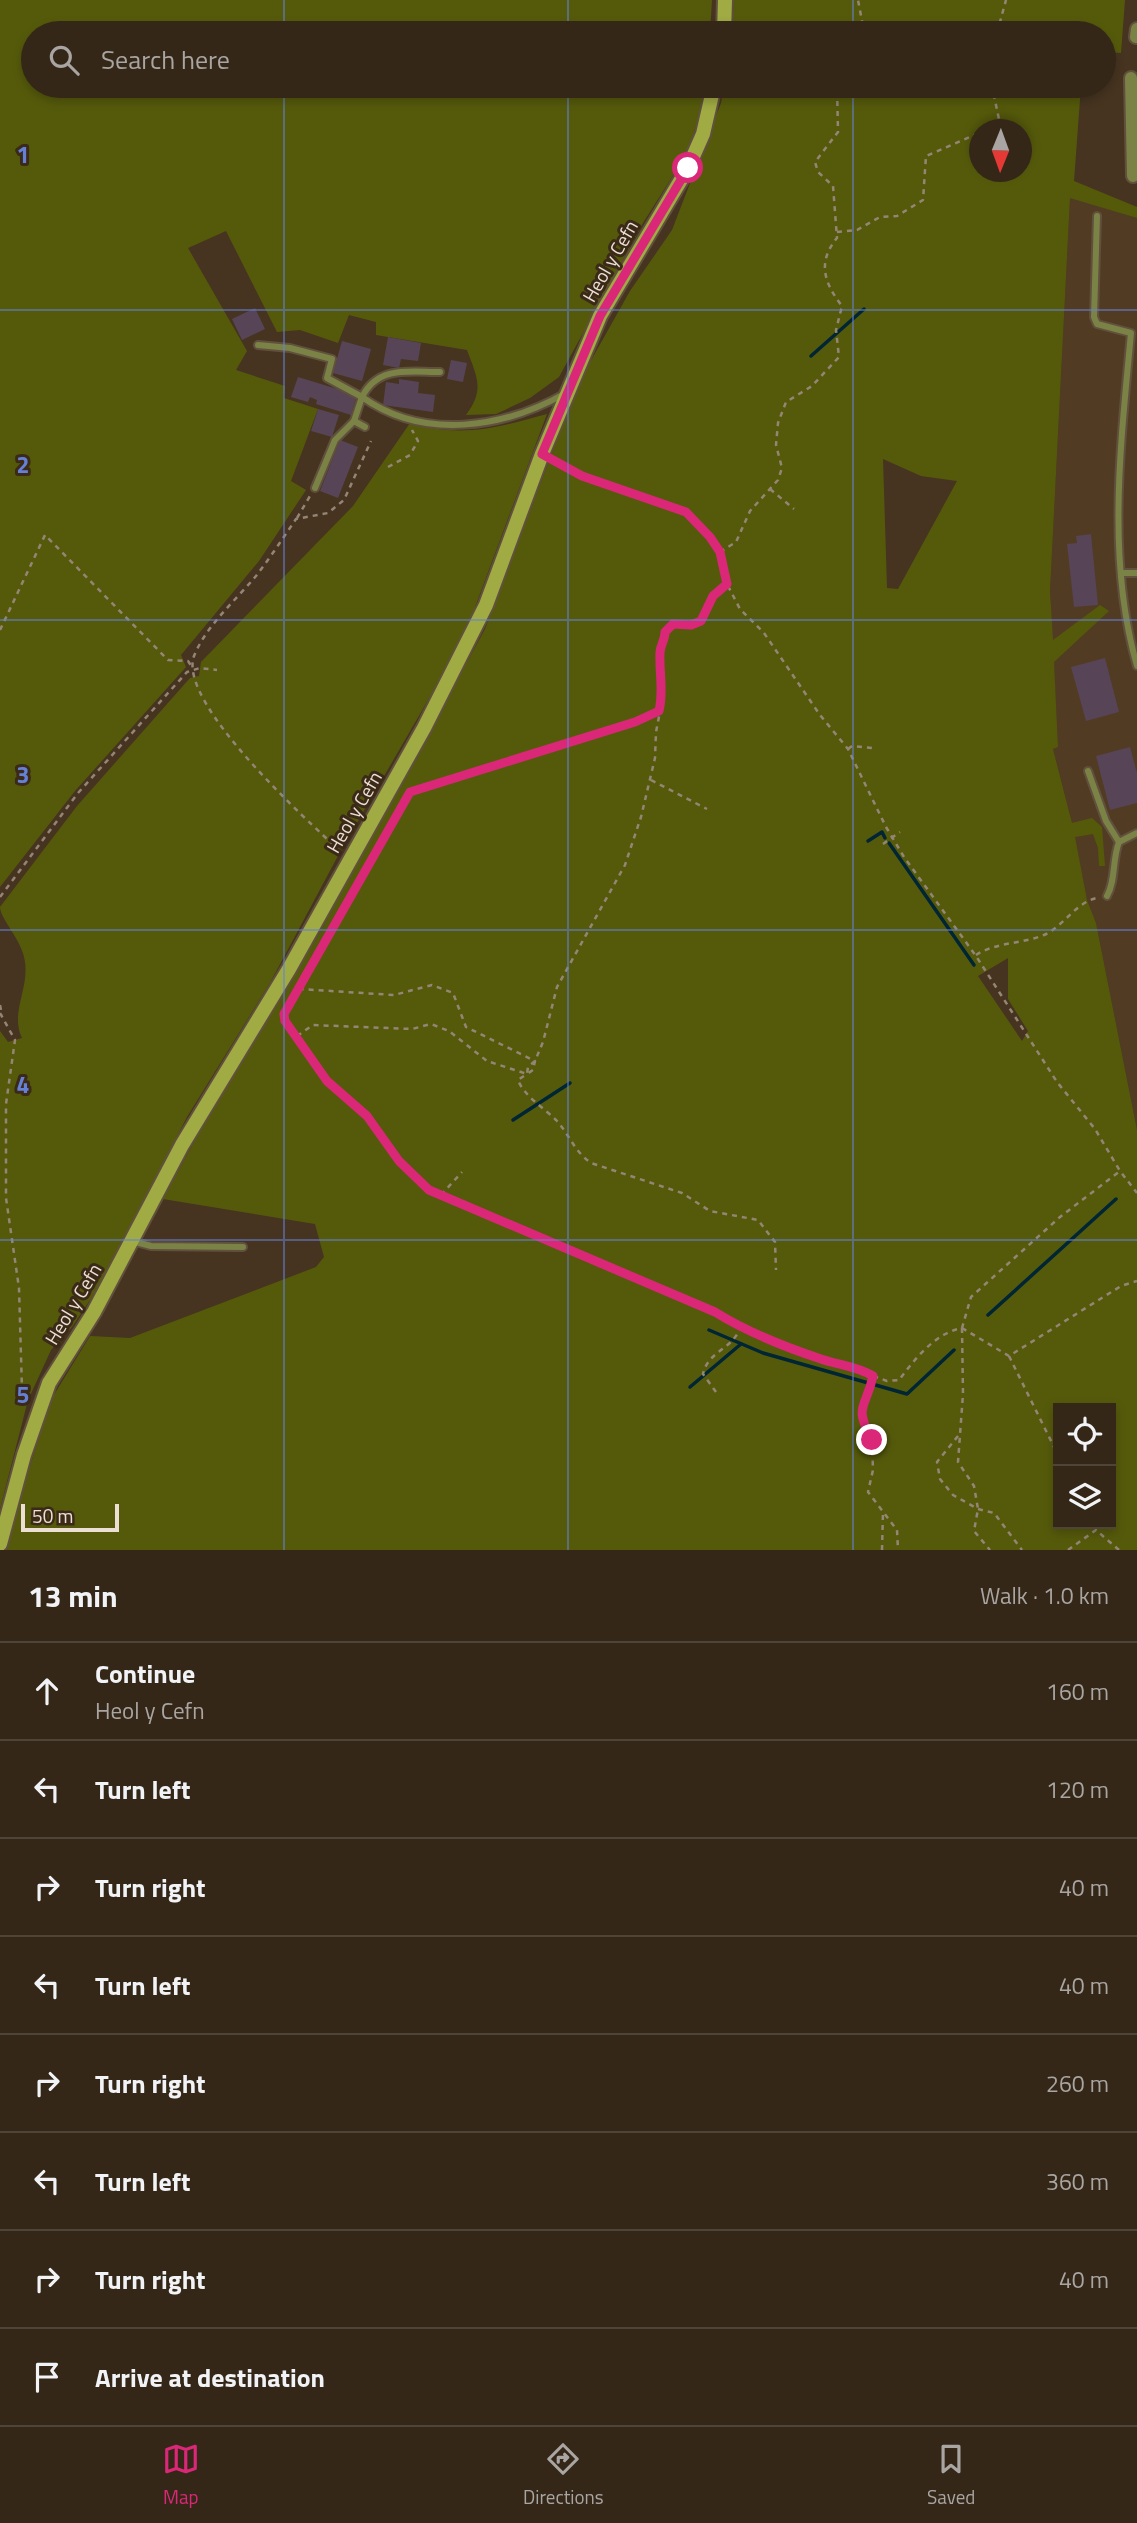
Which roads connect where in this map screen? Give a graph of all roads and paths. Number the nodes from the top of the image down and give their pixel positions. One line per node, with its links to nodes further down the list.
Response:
1 (725, 0): 4 (street)
2 (858, 0): 5 (path)
3 (1006, 0): 6 (path)
4 (724, 21)
5 (862, 21)
6 (1000, 21)
7 (1137, 29): 8 (street)
8 (1136, 37)
9 (1131, 78): 14 (street)
10 (712, 98): 24 (street, Heol y Cefn)
11 (837, 98): 18 (path)
12 (995, 98): 13 (path)
13 (999, 119)
14 (1135, 129): 16 (street)
15 (969, 137): 18 (path)
16 (1133, 176)
17 (1097, 216): 19 (lane)
18 (837, 232): 33 (path)
19 (1134, 332): 22 (lane)
20 (258, 345): 25 (lane)
21 (440, 372): 25 (lane)
22 (1128, 385): 23 (lane); 37 (lane)
23 (1137, 386)
24 (567, 392): 26 (lane); 30 (street, Heol y Cefn)
25 (362, 397): 26 (lane); 27 (lane)
26 (390, 414): 31 (path)
27 (354, 421): 28 (lane); 32 (lane)
28 (365, 427)
29 (371, 441): 35 (path)
30 (542, 454): 36 (path); 55 (street, Heol y Cefn)
31 (388, 467)
32 (315, 488): 35 (path)
33 (770, 489): 34 (path); 36 (path)
34 (794, 509)
35 (296, 519): 42 (path)
36 (720, 552): 39 (path)
37 (1121, 573): 38 (lane); 41 (lane)
38 (1137, 573)
39 (727, 584): 44 (path); 46 (path)
40 (0, 630): 42 (path)
41 (1137, 666)
42 (194, 669): 43 (path); 55 (path); 57 (path)
43 (217, 670)
44 (659, 711): 48 (path); 59 (path)
45 (872, 748): 46 (path)
46 (848, 749): 52 (path)
47 (1088, 771): 53 (lane)
48 (652, 780): 49 (path); 63 (path)
49 (708, 809)
50 (900, 832): 52 (path)
51 (1137, 833): 53 (lane)
52 (892, 838): 54 (path); 58 (path)
53 (1119, 842): 56 (lane)
54 (883, 844)
55 (349, 858): 70 (street, Heol y Cefn)
56 (1107, 896): 58 (path)
57 (0, 897)
58 (976, 956): 65 (path)
59 (299, 989): 62 (path); 63 (path)
60 (0, 1005): 61 (path)
61 (1, 1014): 79 (path)
62 (296, 1036): 64 (path); 68 (path)
63 (535, 1061): 64 (path)
64 (527, 1074): 72 (path)
65 (1119, 1171): 67 (path); 75 (path)
66 (462, 1172): 68 (path)
67 (1136, 1193): 69 (path)
68 (441, 1195): 74 (path)
69 (1137, 1199)
70 (132, 1241): 71 (lane); 79 (street, Heol y Cefn)
71 (243, 1247)
72 (776, 1270)
73 (1137, 1281): 76 (path)
74 (740, 1328): 77 (path); 78 (path)
75 (962, 1328): 76 (path); 77 (path); 80 (path)
76 (1009, 1356): 81 (path)
77 (872, 1378): 83 (path)
78 (716, 1392)
79 (41, 1406): 85 (street, Heol y Cefn)
80 (958, 1436): 82 (path); 82 (path)
81 (1053, 1445)
82 (978, 1509): 88 (path); 89 (path)
83 (883, 1510): 86 (path); 87 (path)
84 (1096, 1530): 90 (path); 91 (path)
85 (0, 1544)
86 (882, 1550)
87 (898, 1550)
88 (990, 1550)
89 (1022, 1550)
90 (1068, 1550)
91 (1119, 1550)

